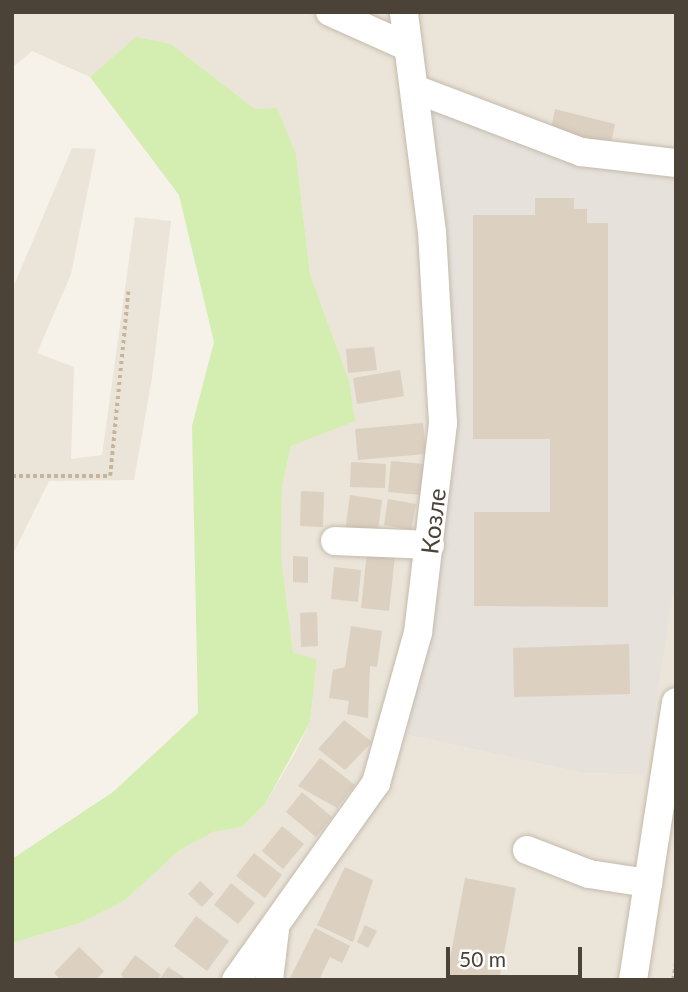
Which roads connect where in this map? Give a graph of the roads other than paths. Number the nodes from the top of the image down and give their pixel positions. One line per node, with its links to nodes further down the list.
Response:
1 (330, 12): 3 (street)
2 (404, 12): 3 (street, Козле)
3 (408, 47): 4 (street, Козле)
4 (415, 89): 5 (street); 7 (street, Козле)
5 (676, 163)
6 (335, 541): 7 (street)
7 (430, 545): 11 (street, Козле)
8 (676, 702): 10 (street)
9 (527, 850): 10 (street)
10 (648, 883): 14 (street)
11 (275, 930): 12 (street, Козле); 13 (street)
12 (236, 980)
13 (269, 980)
14 (633, 980)

